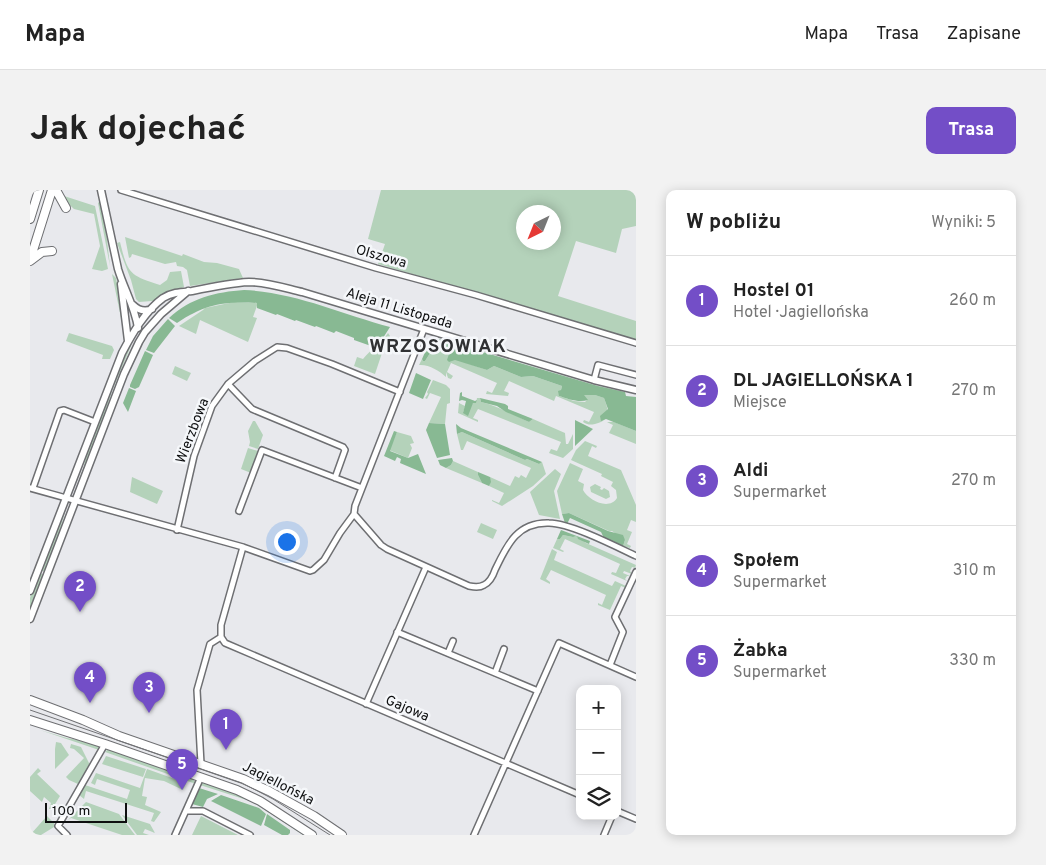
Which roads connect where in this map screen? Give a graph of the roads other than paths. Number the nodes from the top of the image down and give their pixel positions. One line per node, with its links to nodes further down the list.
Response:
1 (39, 190): 7 (main road)
2 (52, 190): 9 (main road)
3 (56, 190): 6 (main road)
4 (101, 190): 10 (street)
5 (121, 190): 20 (street, Olszowa)
6 (66, 208)
7 (30, 219)
8 (52, 251): 9 (main road)
9 (30, 261)
10 (121, 280): 12 (street); 14 (street)
11 (188, 291): 13 (street, Aleja 11 Listopada); 15 (street); 17 (street, Aleja 11 Listopada)
12 (133, 306): 13 (street); 16 (street)
13 (152, 309): 16 (street, Aleja 11 Listopada)
14 (127, 320): 16 (street); 18 (street)
15 (151, 325): 16 (street); 19 (street)
16 (138, 327): 18 (street, Aleja 11 Listopada); 19 (street)
17 (424, 329): 22 (street, Aleja 11 Listopada); 25 (street)
18 (128, 342): 26 (street, Aleja 11 Listopada)
19 (139, 342): 31 (street)
20 (636, 343)
21 (636, 375): 22 (street)
22 (594, 380): 24 (street, Aleja 11 Listopada)
23 (228, 384): 25 (street, Wierzbowa); 27 (street); 34 (street, Wierzbowa)
24 (634, 389)
25 (400, 392): 29 (street)
26 (95, 422): 28 (street); 30 (street, Aleja 11 Listopada)
27 (335, 478): 29 (street); 32 (street)
28 (31, 488): 30 (street)
29 (362, 488): 33 (street)
30 (66, 498): 31 (street); 39 (street, Aleja 11 Listopada)
31 (76, 500): 34 (street); 40 (street)
32 (240, 510)
33 (354, 514): 35 (street); 37 (street)
34 (176, 530): 35 (street)
35 (243, 547): 42 (street)
36 (636, 556): 37 (street)
37 (426, 567): 41 (street)
38 (636, 572): 46 (street)
39 (30, 591)
40 (30, 619)
41 (397, 632): 45 (street); 51 (street)
42 (221, 638): 51 (street, Gajowa); 54 (street)
43 (453, 641): 45 (street)
44 (504, 649): 47 (street)
45 (448, 653): 47 (street)
46 (610, 665): 48 (street); 49 (street)
47 (495, 673): 49 (street)
48 (636, 677)
49 (538, 692): 55 (street)
50 (30, 700): 54 (main road, Jagiellońska)
51 (366, 704): 55 (street, Gajowa)
52 (30, 720): 53 (main road, Jagiellońska)
53 (105, 744): 56 (main road, Jagiellońska); 62 (street)
54 (201, 764): 66 (main road, Jagiellońska)
55 (506, 764): 57 (street, Gajowa); 67 (street)
56 (201, 777): 58 (street); 65 (main road, Jagiellońska)
57 (576, 793)
58 (187, 811): 63 (street); 64 (street)
59 (621, 812): 60 (street)
60 (636, 818)
61 (610, 820): 68 (street)
62 (67, 835)
63 (175, 835)
64 (250, 835)
65 (312, 835)
66 (342, 835)
67 (474, 835)
68 (604, 835)

